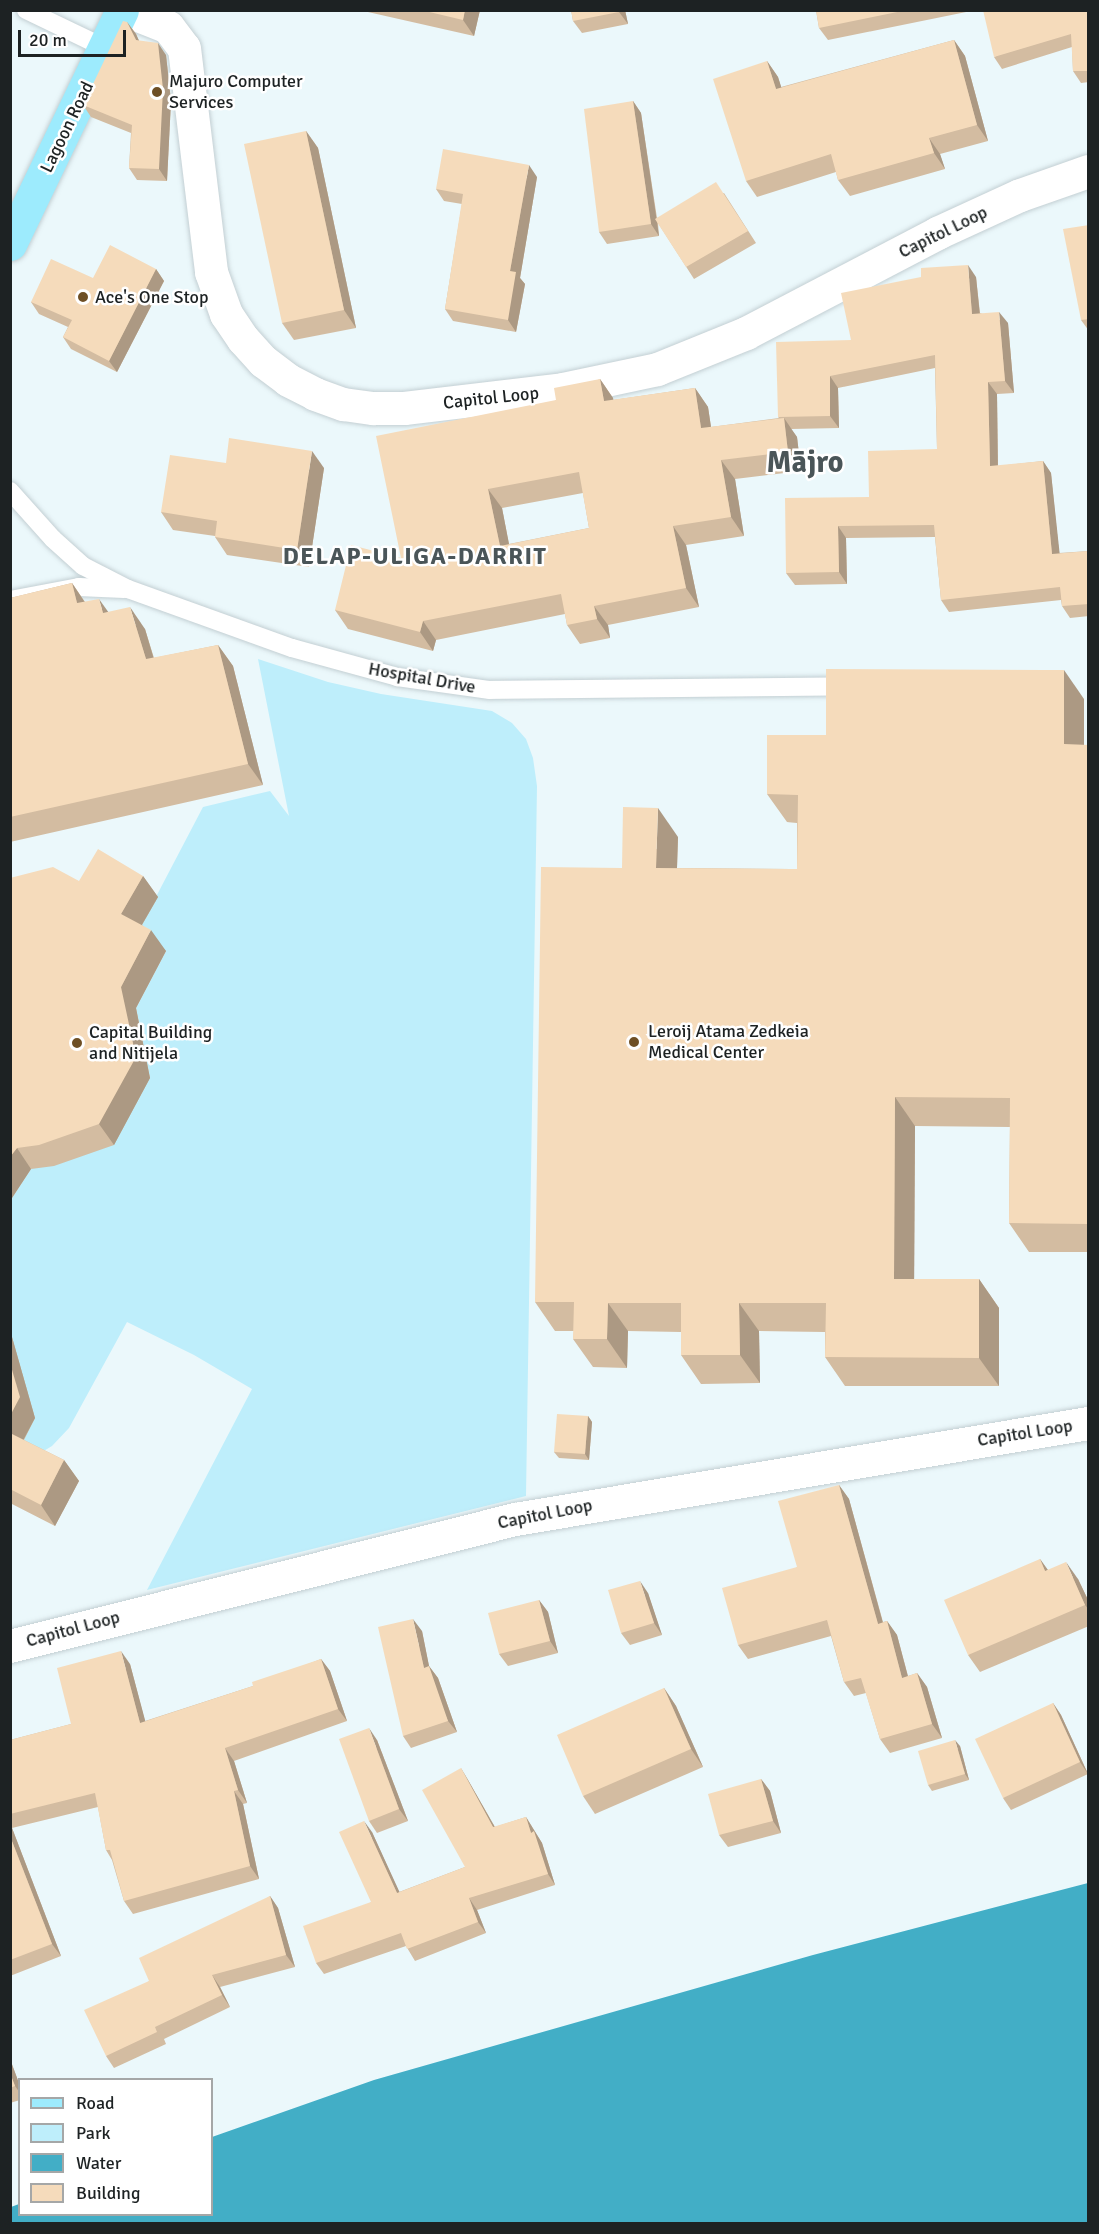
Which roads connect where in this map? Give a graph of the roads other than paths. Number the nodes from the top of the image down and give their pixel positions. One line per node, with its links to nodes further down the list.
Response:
1 (26, 10): 3 (lane)
2 (123, 10): 3 (main road, Lagoon Road); 4 (street, Capitol Loop)
3 (105, 48): 5 (main road, Lagoon Road)
4 (1089, 171)
5 (10, 244)
6 (10, 491): 7 (lane, Hospital Drive)
7 (129, 589): 8 (lane); 9 (lane, Hospital Drive)
8 (10, 600)
9 (848, 686)
10 (1089, 1422): 11 (street, Capitol Loop)
11 (10, 1646)

